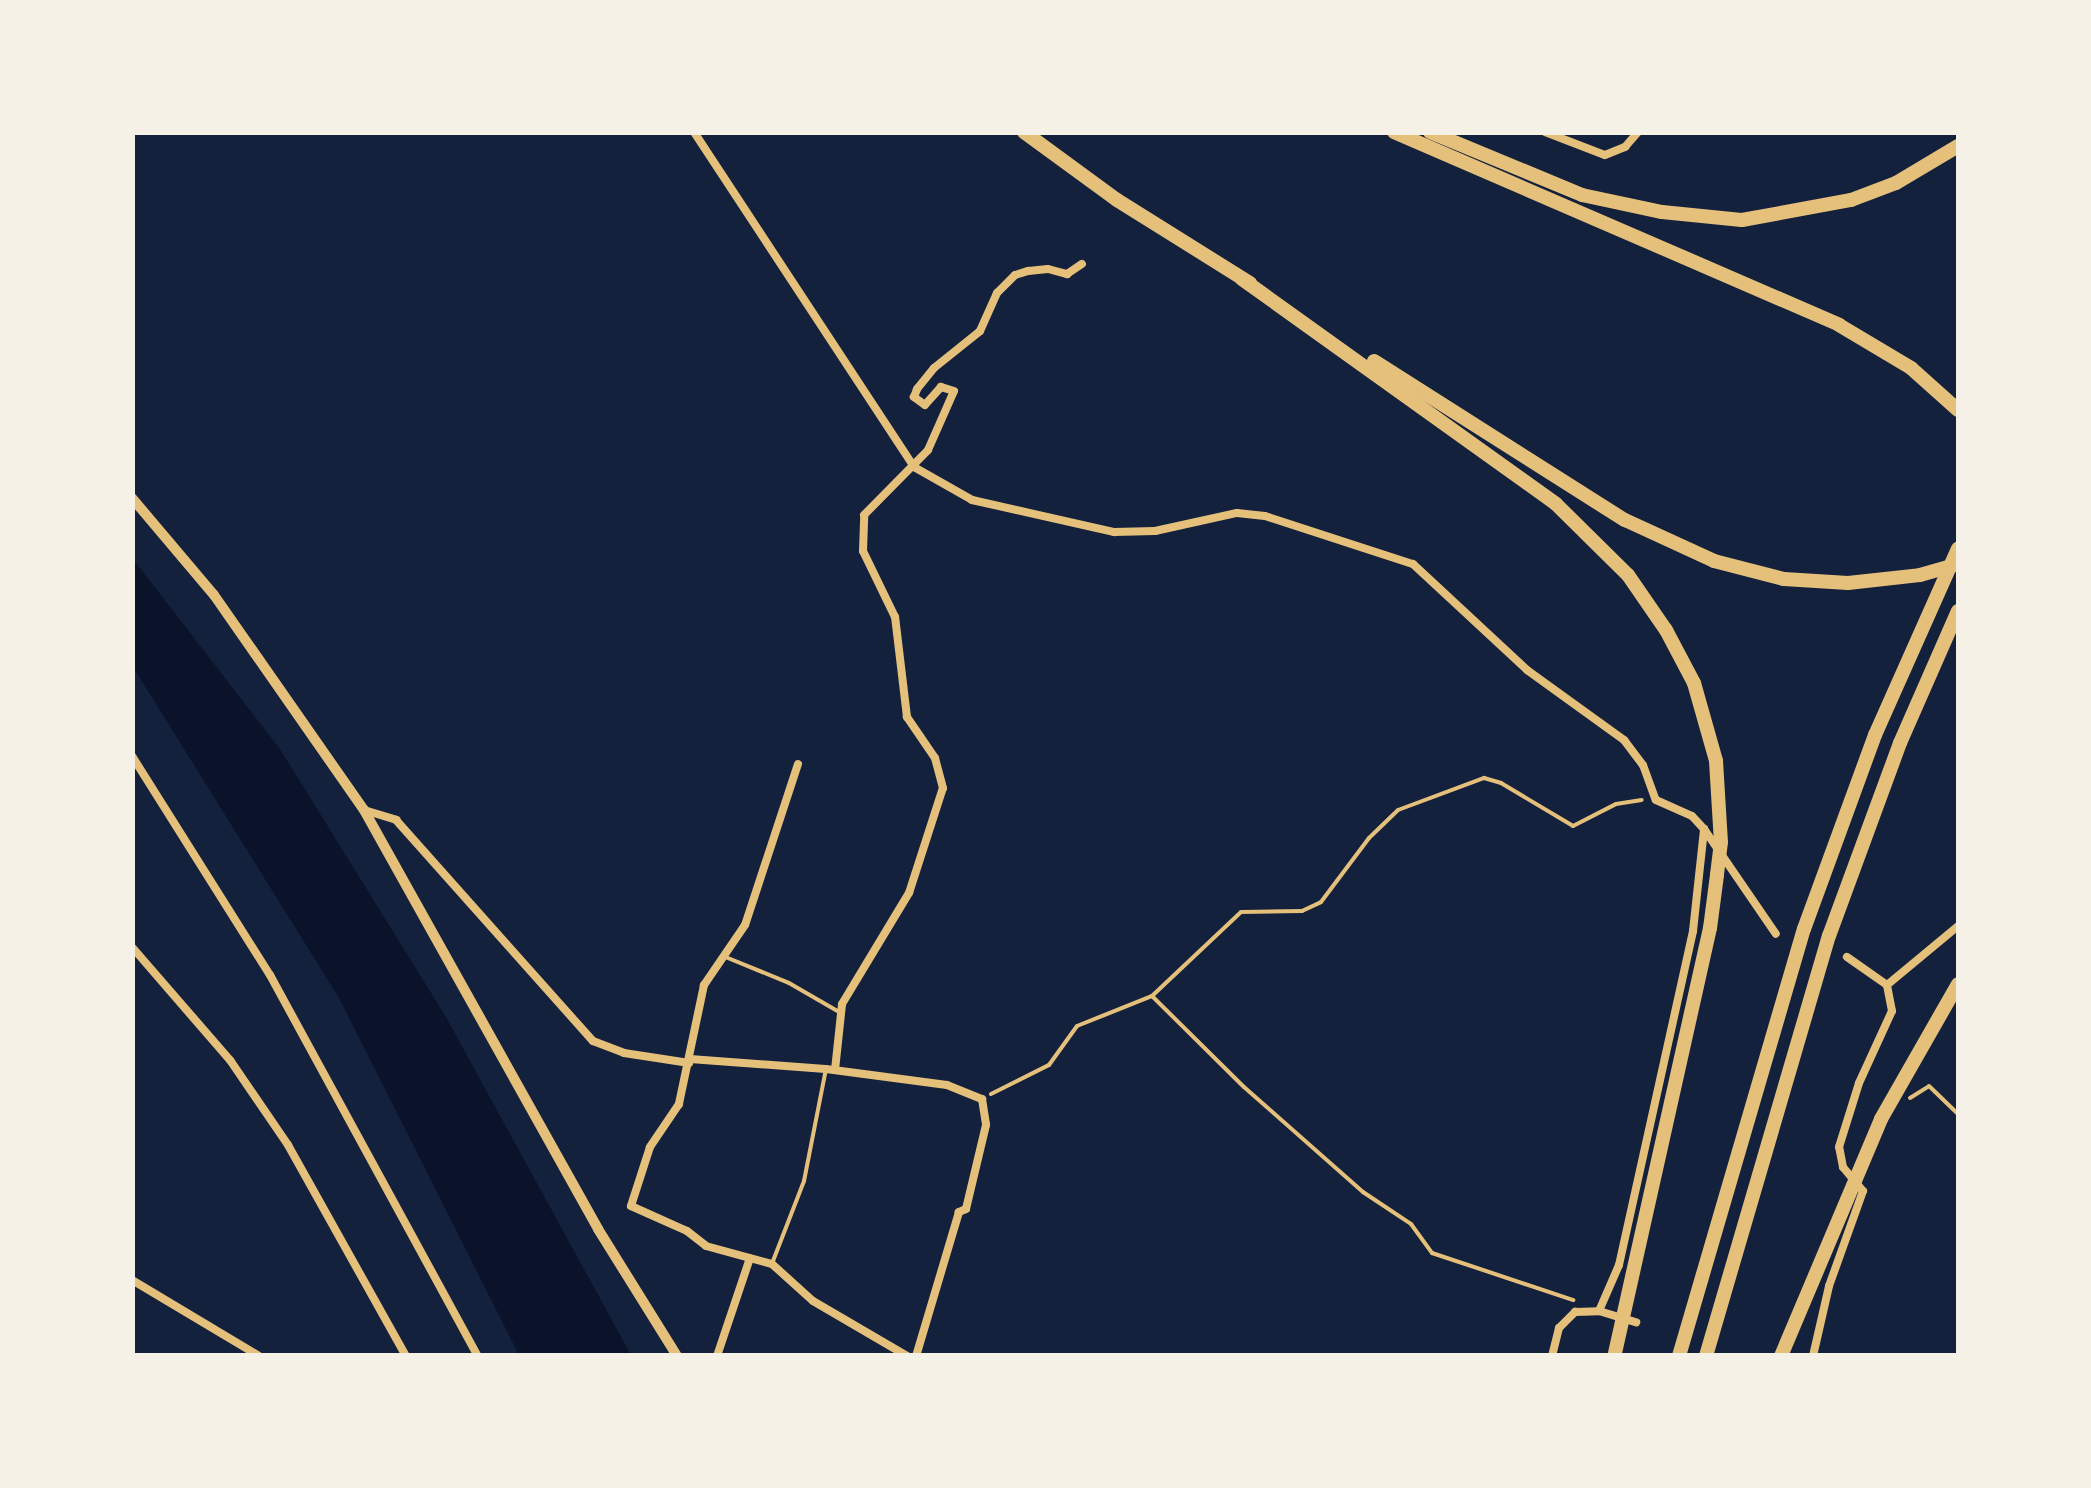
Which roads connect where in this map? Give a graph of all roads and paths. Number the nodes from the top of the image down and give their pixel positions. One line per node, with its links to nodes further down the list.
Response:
1 (694, 132): 11 (street)
2 (1024, 132): 9 (highway)
3 (1394, 132): 10 (highway)
4 (1544, 132): 5 (street)
5 (1638, 132)
6 (1430, 133): 7 (highway)
7 (1958, 146)
8 (1082, 264): 11 (street)
9 (1242, 278): 14 (highway); 49 (highway)
10 (1958, 410)
11 (914, 467): 18 (street); 29 (street)
12 (132, 498): 19 (main road)
13 (1958, 549): 50 (highway)
14 (1958, 564)
15 (1958, 610): 51 (highway)
16 (132, 756): 43 (street)
17 (798, 764): 24 (street)
18 (1656, 800): 20 (street); 28 (path)
19 (364, 810): 30 (street); 44 (main road)
20 (1704, 829): 22 (street); 38 (street)
21 (1958, 926): 27 (street)
22 (1776, 934)
23 (132, 947): 42 (street)
24 (724, 956): 29 (lane); 30 (street)
25 (1847, 956): 27 (street)
26 (1958, 984): 52 (highway)
27 (1888, 985): 53 (street)
28 (1152, 996): 32 (path); 39 (path)
29 (839, 1012): 31 (street)
30 (689, 1061): 31 (street); 35 (street)
31 (830, 1069): 32 (street); 36 (lane)
32 (982, 1099): 47 (street)
33 (1908, 1099): 34 (path)
34 (1958, 1114)
35 (750, 1258): 36 (street); 45 (street)
36 (772, 1264): 46 (street)
37 (132, 1280): 41 (street)
38 (1599, 1311): 39 (street); 40 (street)
39 (1575, 1312): 48 (street)
40 (1636, 1322)
41 (259, 1356)
42 (406, 1356)
43 (478, 1356)
44 (677, 1356)
45 (716, 1356)
46 (907, 1356)
47 (916, 1356)
48 (1552, 1356)
49 (1614, 1356)
50 (1678, 1356)
51 (1706, 1356)
52 (1780, 1356)
53 (1813, 1356)

